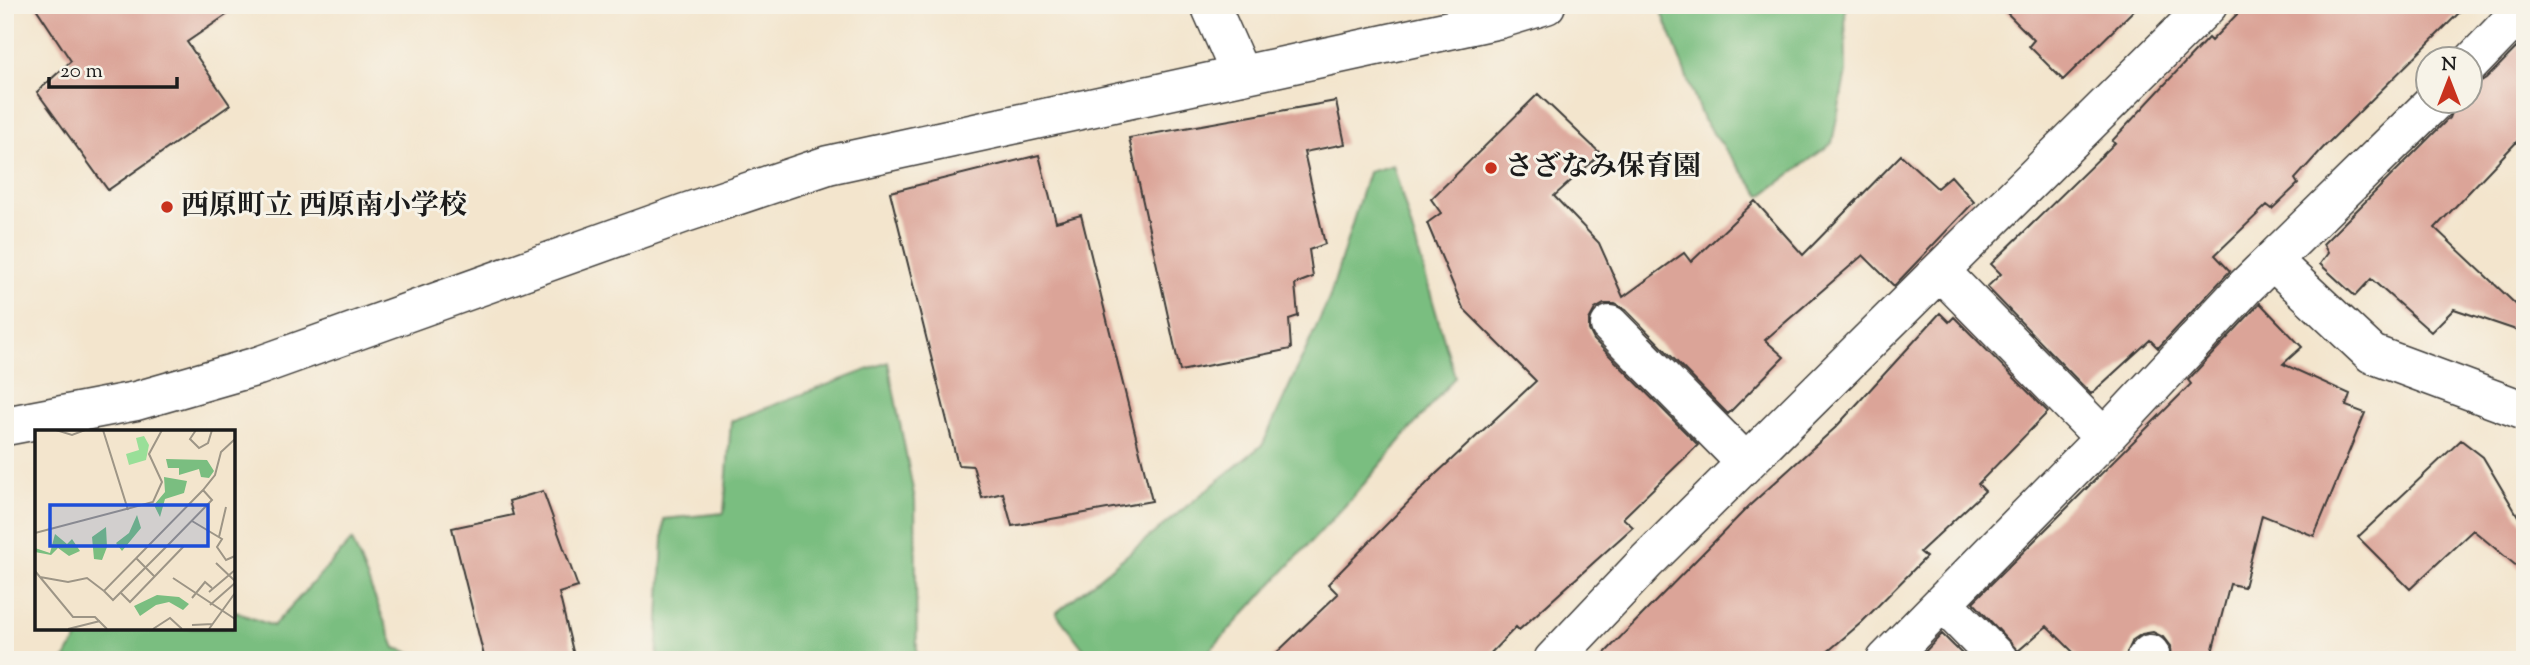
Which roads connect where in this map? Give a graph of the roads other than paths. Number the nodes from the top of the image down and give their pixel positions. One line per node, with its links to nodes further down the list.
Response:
1 (1210, 5): 6 (street)
2 (1546, 5): 6 (street)
3 (2207, 5): 9 (street)
4 (2525, 7): 5 (street)
5 (2484, 49)
6 (1241, 75): 12 (street)
7 (2420, 116): 8 (street)
8 (2273, 261): 11 (street); 13 (street)
9 (1940, 271): 13 (street); 14 (street)
10 (1610, 325): 14 (street)
11 (2525, 411)
12 (5, 426)
13 (2104, 438): 15 (street)
14 (1746, 463): 16 (street)
15 (1943, 603): 17 (street); 18 (street)
16 (1553, 660)
17 (1886, 660)
18 (1998, 660)

